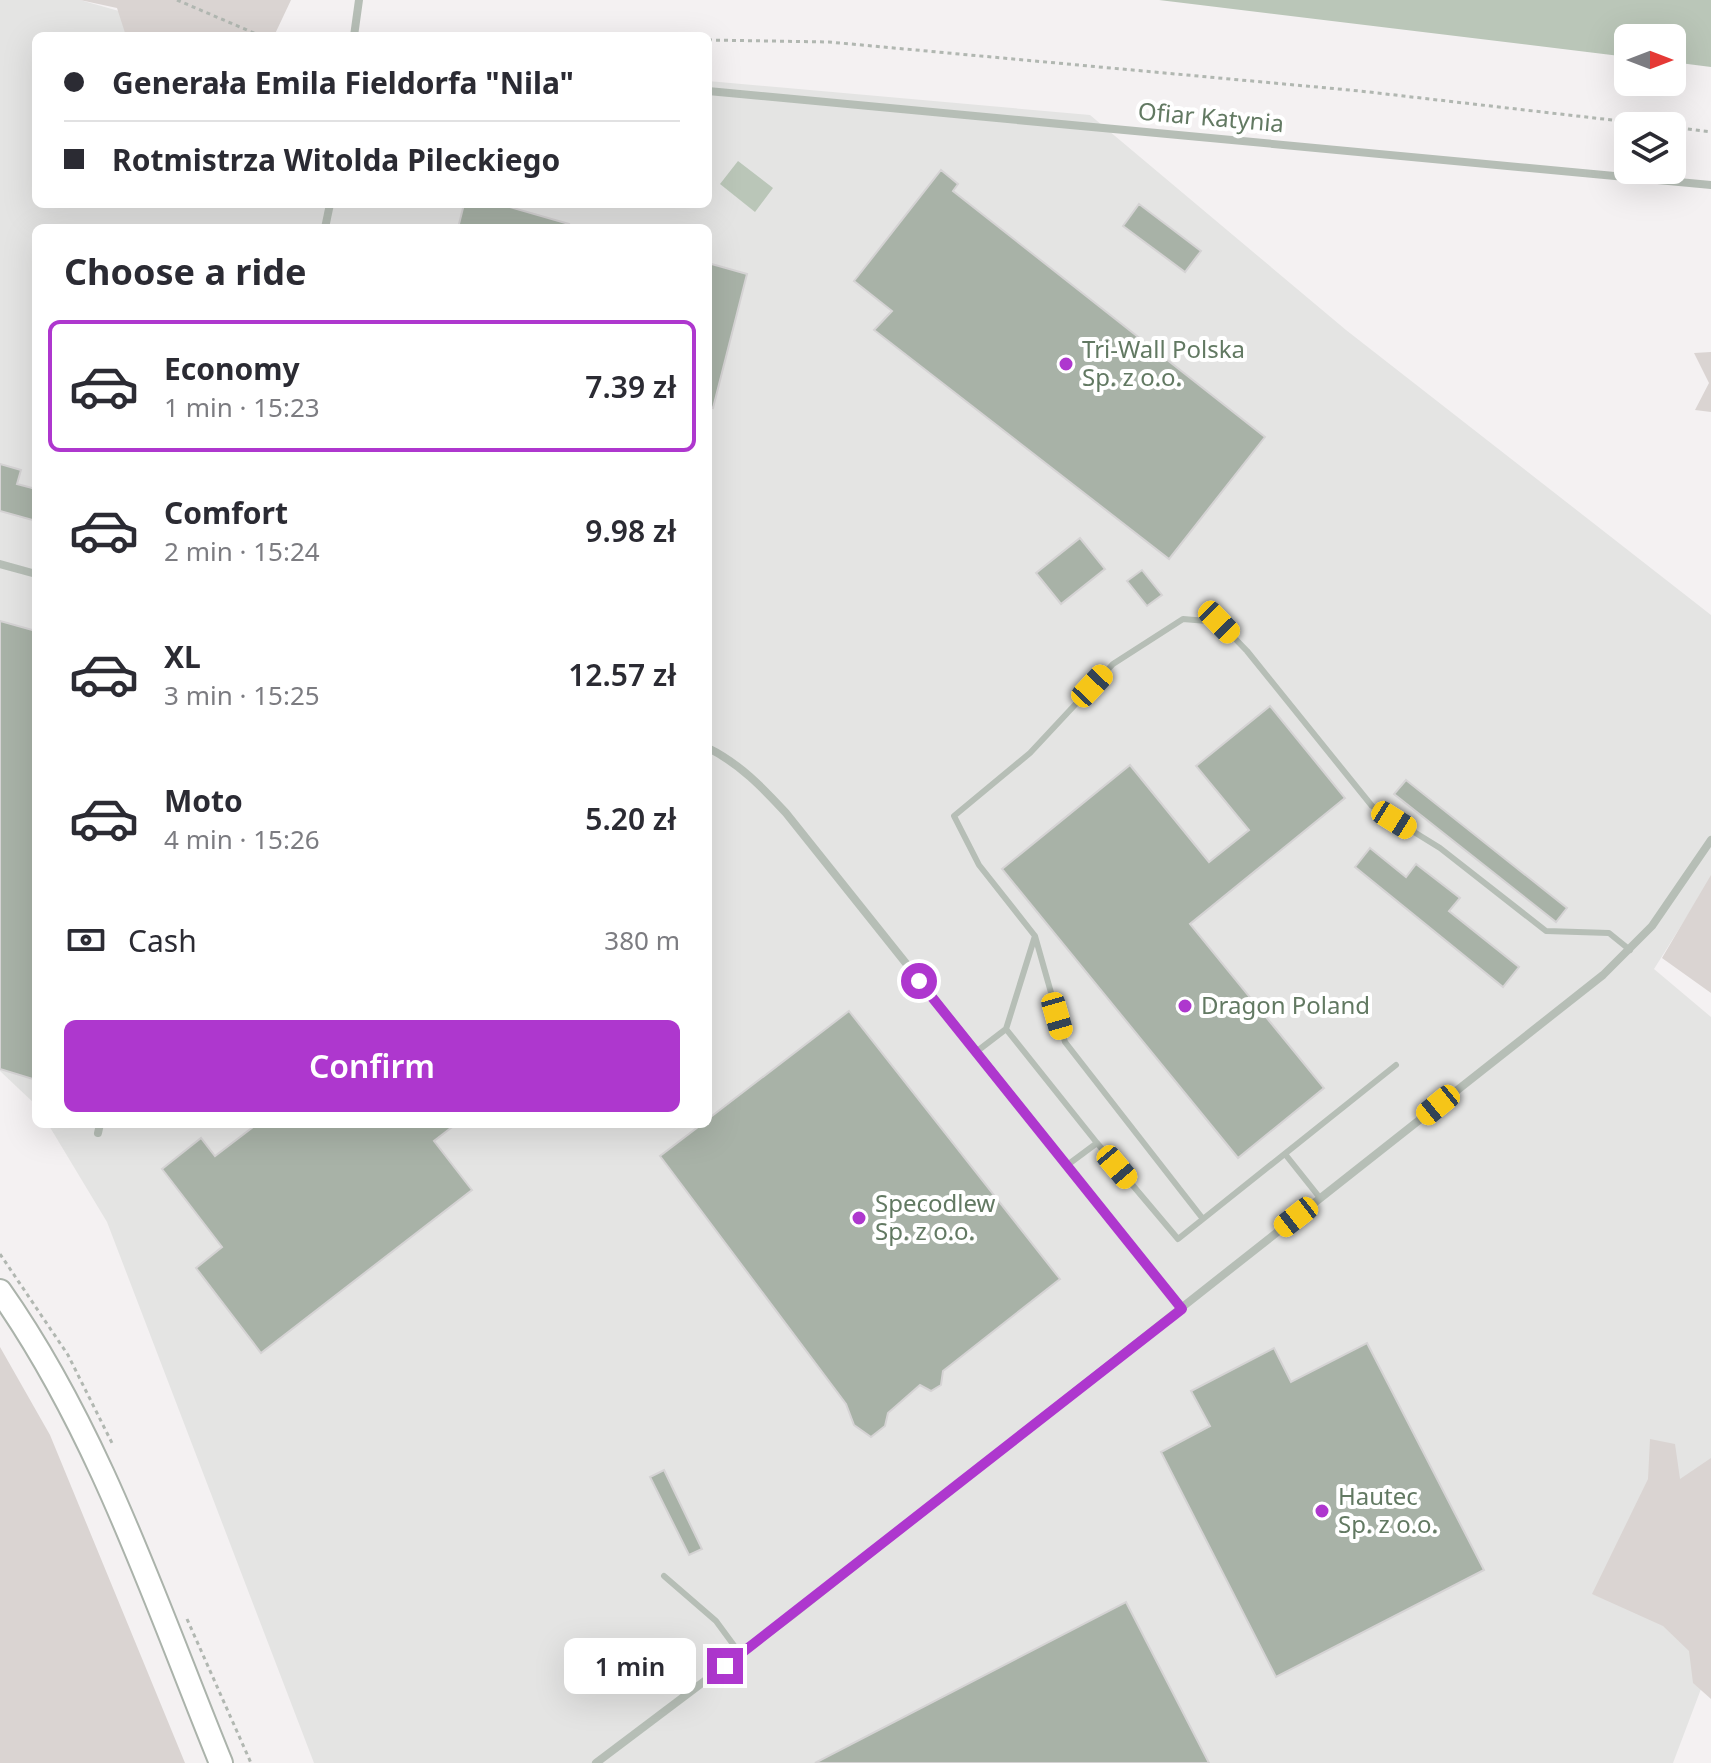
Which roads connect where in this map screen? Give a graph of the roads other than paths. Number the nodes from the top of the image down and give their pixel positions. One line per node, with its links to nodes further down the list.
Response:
1 (359, 0): 2 (street)
2 (355, 32)
3 (712, 91): 4 (street, Ofiar Katynia)
4 (1711, 185)
5 (0, 564): 6 (street)
6 (32, 573)
7 (712, 750): 12 (street)
8 (1711, 840): 10 (street)
9 (1035, 936): 10 (lane); 11 (lane); 18 (lane)
10 (1630, 950): 17 (street)
11 (1006, 1029): 12 (lane); 14 (lane)
12 (976, 1052): 16 (street)
13 (1396, 1065): 15 (lane)
14 (1097, 1143): 16 (lane); 18 (lane)
15 (1285, 1154): 17 (lane); 18 (lane)
16 (1066, 1166): 20 (street)
17 (1320, 1198): 20 (street)
18 (1203, 1219)
19 (0, 1291): 23 (main road)
20 (1182, 1309): 22 (street)
21 (664, 1576): 22 (lane)
22 (741, 1655): 24 (street)
23 (221, 1763)
24 (596, 1763)

